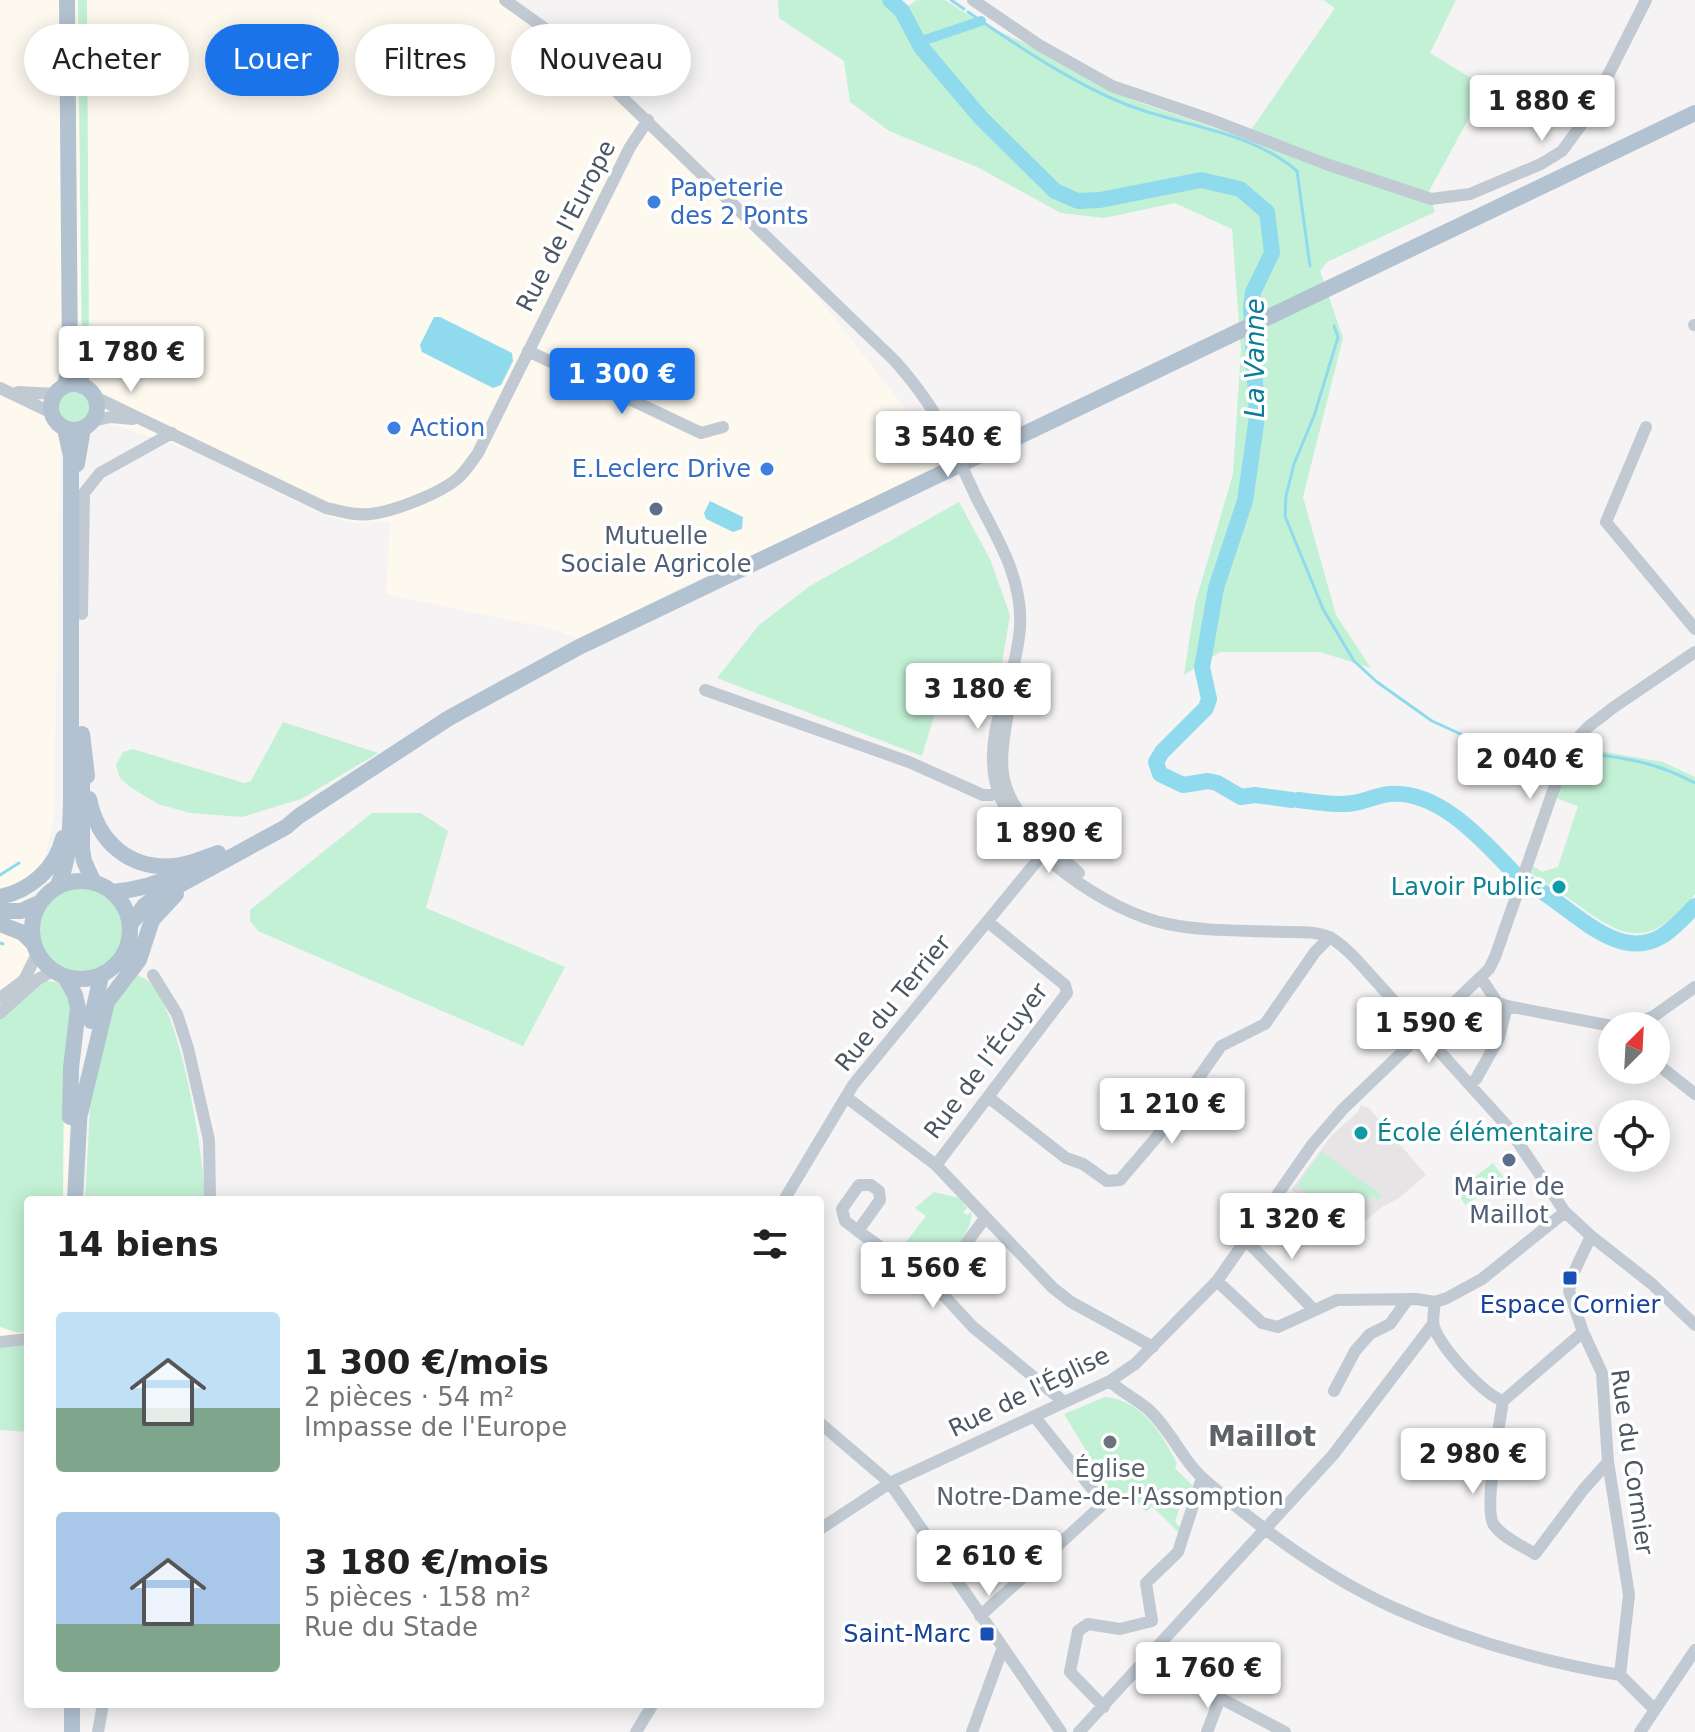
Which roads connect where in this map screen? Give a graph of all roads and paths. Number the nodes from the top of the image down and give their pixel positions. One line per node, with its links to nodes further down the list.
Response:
1 (67, 0): 10 (main road)
2 (76, 0): 10 (main road)
3 (505, 0): 7 (street)
4 (973, 0): 5 (street)
5 (1646, 0)
6 (1695, 113): 26 (main road)
7 (648, 120): 8 (street, Rue de l'Europe); 23 (street, bridge)
8 (528, 351): 14 (street); 17 (street, Rue de l'Europe)
9 (4, 389): 10 (street); 11 (street)
10 (74, 391): 11 (main road); 12 (street, Rue de l'Europe); 13 (main road)
11 (52, 413): 16 (main road)
12 (149, 422): 13 (street, Rue de l'Europe); 17 (street, Rue de l'Europe)
13 (88, 424): 16 (main road); 18 (main road)
14 (723, 427)
15 (1646, 427): 19 (street)
16 (65, 429): 24 (main road)
17 (172, 433): 18 (street)
18 (82, 614): 22 (main road)
19 (1695, 629)
20 (1695, 652): 41 (street, Rue de l'Église)
21 (705, 690): 23 (street)
22 (82, 734): 26 (main road); 27 (main road)
23 (1002, 790): 25 (street)
24 (71, 798): 28 (main road); 30 (main road)
25 (1046, 849): 33 (street, Rue du Terrier); 36 (street)
26 (217, 859): 29 (main road); 35 (main road); 54 (main road)
27 (94, 883): 28 (main road); 29 (main road)
28 (57, 887): 31 (main road)
29 (112, 892): 35 (main road)
30 (0, 897)
31 (39, 903): 32 (main road); 37 (main road)
32 (0, 911)
33 (988, 922): 52 (street, Rue du Terrier); 53 (street, Rue de l’Écuyer)
34 (0, 924): 37 (main road)
35 (130, 925): 40 (main road)
36 (1330, 937): 48 (street); 53 (street)
37 (35, 948): 38 (main road); 43 (street)
38 (59, 974): 40 (main road); 46 (street); 56 (main road)
39 (153, 975): 57 (street)
40 (101, 976): 54 (main road)
41 (1481, 978): 44 (street); 48 (street, Rue de l'Église)
42 (1695, 987): 45 (street)
43 (0, 998)
44 (1507, 1006): 47 (street); 50 (street)
45 (1660, 1012)
46 (0, 1013)
47 (1598, 1023)
48 (1423, 1032): 50 (street); 63 (street, Rue de l'Église)
49 (1670, 1074): 51 (street)
50 (1470, 1084): 59 (street)
51 (1695, 1094)
52 (846, 1097): 55 (street); 58 (street, Rue du Terrier)
53 (988, 1097): 55 (street, Rue de l’Écuyer)
54 (80, 1114): 56 (main road)
55 (936, 1165): 60 (street)
56 (75, 1193)
57 (210, 1196)
58 (786, 1196)
59 (1565, 1212): 62 (street); 67 (street)
60 (985, 1218): 65 (street); 74 (street)
61 (858, 1231): 65 (street)
62 (1591, 1236): 70 (street); 71 (street, Rue du Cormier)
63 (1245, 1239): 64 (street, Rue de l'Église); 68 (street)
64 (1217, 1281): 68 (street); 74 (street, Rue de l'Église)
65 (935, 1286): 78 (street)
66 (1408, 1299): 67 (street); 68 (street); 76 (street)
67 (1435, 1302): 69 (street)
68 (1314, 1310)
69 (1433, 1324): 77 (street); 85 (street)
70 (1695, 1325)
71 (1583, 1332): 77 (street); 81 (street, Rue du Cormier)
72 (24, 1339): 73 (street)
73 (0, 1342)
74 (1153, 1347): 75 (street, Rue de l'Église)
75 (1110, 1381): 78 (street, Rue de l'Église); 82 (street)
76 (1334, 1391)
77 (1503, 1401): 81 (street)
78 (1064, 1402): 79 (street, Rue de l'Église)
79 (1034, 1416): 83 (street, Rue de l'Église); 86 (street)
80 (824, 1426): 83 (street)
81 (1608, 1462): 92 (street, Rue du Cormier)
82 (1202, 1478): 85 (street); 87 (street)
83 (890, 1483): 84 (street, Rue de l'Église); 86 (street)
84 (824, 1526)
85 (1265, 1530): 88 (street); 92 (street)
86 (980, 1616): 90 (street)
87 (1152, 1621): 88 (street); 94 (street)
88 (1168, 1636): 89 (street)
89 (1156, 1649): 93 (street); 94 (street)
90 (1002, 1650): 102 (street); 103 (street)
91 (1693, 1659): 98 (street)
92 (1620, 1675): 98 (street)
93 (1220, 1698): 105 (street); 106 (street)
94 (1104, 1707): 104 (street)
95 (72, 1708): 99 (main road)
96 (102, 1708): 100 (street)
97 (651, 1708): 101 (street)
98 (1654, 1709): 107 (street)
99 (72, 1732)
100 (98, 1732)
101 (636, 1732)
102 (972, 1732)
103 (1061, 1732)
104 (1079, 1732)
105 (1207, 1732)
106 (1285, 1732)
107 (1640, 1732)

